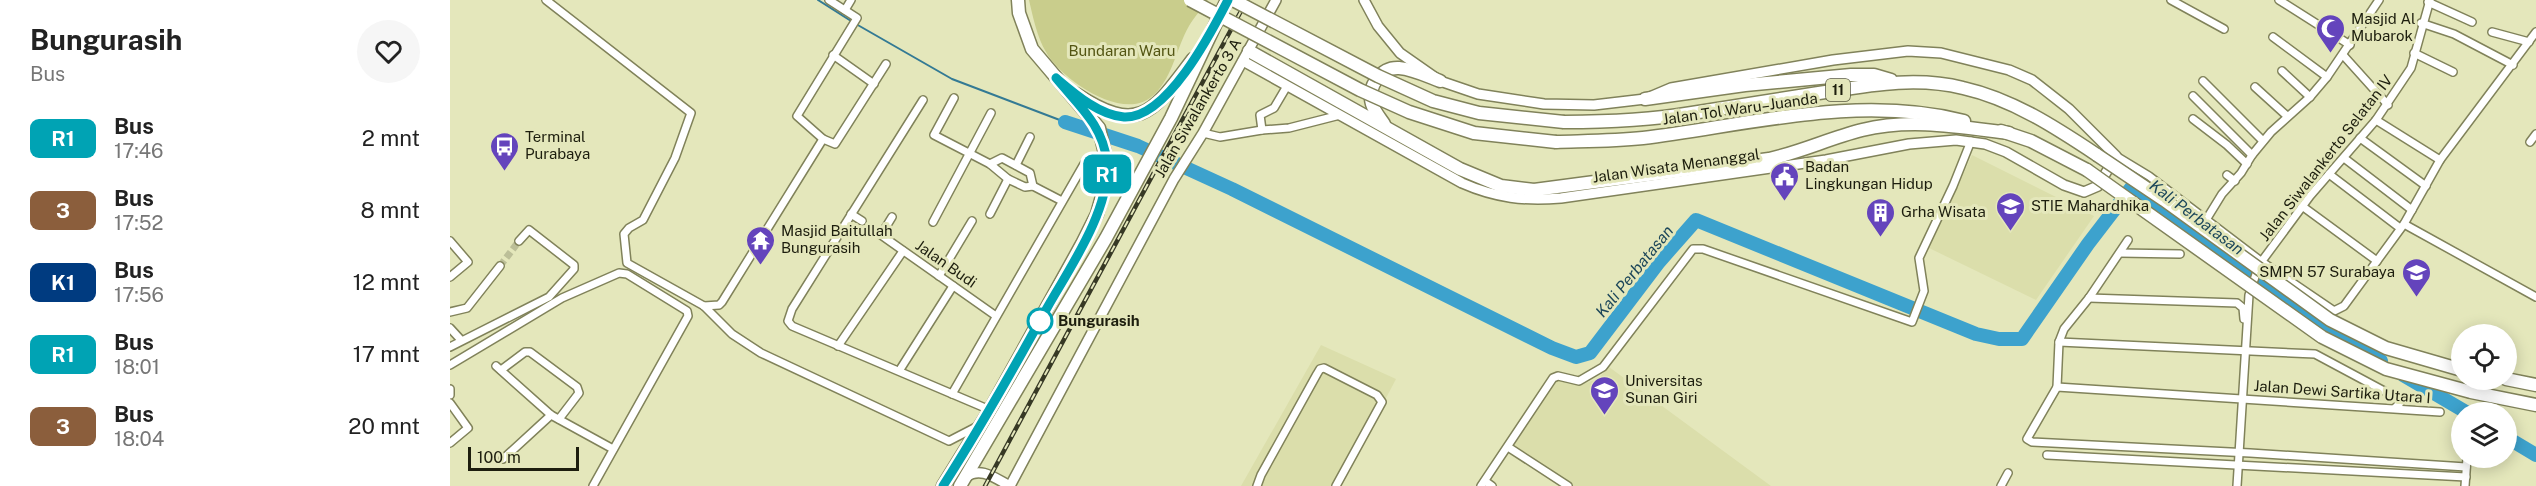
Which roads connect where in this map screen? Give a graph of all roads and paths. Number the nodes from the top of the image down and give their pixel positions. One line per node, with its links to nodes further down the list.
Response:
1 (546, 0): 99 (street)
2 (829, 0): 15 (street)
3 (851, 0): 15 (street)
4 (1013, 0): 16 (highway)
5 (1018, 0): 16 (highway)
6 (1190, 0): 56 (highway, Jalan Tol Waru–Juanda / 11, bridge)
7 (1227, 0): 24 (highway)
8 (1233, 0): 37 (highway, Jalan Tol Waru–Juanda / 11, bridge)
9 (1276, 0): 29 (street, Jalan Siwalankerto 3 A)
10 (1364, 0): 36 (street)
11 (2171, 0): 19 (street)
12 (2279, 0): 25 (street)
13 (2379, 0): 25 (street)
14 (2429, 1): 17 (street); 18 (street, Jalan Siwalankerto Selatan IV)
15 (845, 10): 27 (street)
16 (1019, 13): 35 (highway)
17 (2472, 22)
18 (2421, 23): 26 (street, Jalan Siwalankerto Selatan IV); 31 (street)
19 (2224, 29)
20 (2492, 32): 23 (street)
21 (2536, 32): 23 (street)
22 (2273, 37): 34 (street)
23 (2529, 42): 31 (street)
24 (1205, 44): 35 (highway); 135 (highway)
25 (2350, 45): 28 (street)
26 (2414, 53): 33 (street); 47 (street, Jalan Siwalankerto Selatan IV)
27 (833, 55): 39 (street); 59 (street)
28 (2343, 55): 34 (street); 47 (street)
29 (1246, 56): 40 (street, Jalan Wisata Menanggal); 54 (highway); 55 (street, Jalan Siwalankerto 3 A)
30 (886, 64): 39 (street)
31 (2512, 65): 66 (street)
32 (2282, 71): 43 (street)
33 (2453, 72)
34 (2327, 77): 43 (street)
35 (1056, 78): 127 (highway)
36 (1440, 81): 45 (street); 54 (highway)
37 (1895, 81): 45 (highway); 115 (highway, Jalan Tol Waru–Juanda / 11, bridge)
38 (2203, 81): 61 (street)
39 (874, 84): 59 (street)
40 (1287, 86): 49 (street, Jalan Wisata Menanggal); 53 (street)
41 (2255, 87): 50 (street)
42 (2193, 96): 62 (street)
43 (2310, 97): 50 (street)
44 (954, 98): 63 (street)
45 (1645, 99): 64 (street)
46 (923, 100): 80 (street)
47 (2388, 105): 52 (street, Jalan Siwalankerto Selatan IV)
48 (991, 113): 63 (street)
49 (1340, 115): 53 (street); 60 (street, Jalan Wisata Menanggal)
50 (2287, 116): 61 (street)
51 (2193, 119): 69 (street)
52 (2376, 120): 58 (street, Jalan Siwalankerto Selatan IV); 66 (street)
53 (1262, 130): 55 (street)
54 (1392, 131): 56 (highway)
55 (1203, 133): 153 (street, Jalan Siwalankerto 3 A)
56 (2009, 133): 125 (highway, Jalan Tol Waru–Juanda / 11, bridge)
57 (1030, 137): 70 (street)
58 (2360, 138): 65 (street, Jalan Siwalankerto Selatan IV); 76 (street)
59 (823, 139): 104 (street)
60 (1971, 141): 64 (street, Jalan Wisata Menanggal); 133 (street)
61 (2263, 141): 62 (street)
62 (2252, 154): 69 (street)
63 (971, 155): 67 (street); 85 (street)
64 (2116, 156): 83 (street)
65 (2344, 158): 71 (street, Jalan Siwalankerto Selatan IV); 79 (street)
66 (2440, 160): 76 (street)
67 (990, 164): 70 (street); 73 (street)
68 (1084, 164): 77 (street)
69 (2247, 164): 74 (street)
70 (1016, 165): 75 (street)
71 (2329, 174): 78 (street, Jalan Siwalankerto Selatan IV); 87 (street)
72 (2227, 175): 74 (street)
73 (1008, 179): 75 (street); 81 (street)
74 (2235, 181): 83 (street)
75 (1033, 186): 77 (street)
76 (2426, 186): 79 (street)
77 (1062, 201): 106 (street)
78 (2302, 206): 94 (street); 95 (street, Jalan Siwalankerto Selatan IV)
79 (2412, 210): 87 (street)
80 (851, 214): 84 (street); 111 (street)
81 (990, 214)
82 (892, 217): 91 (street, Jalan Budi)
83 (2206, 220): 95 (street)
84 (862, 221)
85 (933, 222)
86 (972, 222): 97 (street)
87 (2402, 226): 94 (street); 102 (street)
88 (2128, 240): 92 (street)
89 (450, 241): 98 (street)
90 (519, 241): 109 (street)
91 (903, 251): 97 (street, Jalan Budi); 111 (street)
92 (2120, 253): 93 (street); 103 (street)
93 (2180, 254)
94 (2377, 261): 95 (street)
95 (2261, 263): 107 (street, Jalan Siwalankerto Selatan IV, bridge)
96 (500, 266): 105 (street)
97 (939, 276): 100 (street, Jalan Budi)
98 (450, 277)
99 (667, 284): 101 (street); 104 (street)
100 (953, 286): 106 (street, Jalan Budi); 116 (street)
101 (660, 294): 114 (street); 134 (street)
102 (2536, 297)
103 (2089, 298): 107 (street); 110 (street)
104 (704, 306): 131 (street)
105 (450, 312)
106 (996, 316): 121 (street)
107 (2247, 324): 113 (street, Jalan Siwalankerto Selatan IV)
108 (450, 328): 109 (street)
109 (461, 340): 112 (street)
110 (2059, 342): 113 (street); 119 (street)
111 (838, 346): 121 (street)
112 (450, 347)
113 (2246, 351): 123 (street, Jalan Siwalankerto Selatan IV); 126 (street)
114 (450, 365)
115 (2451, 367)
116 (901, 368)
117 (2517, 381): 118 (highway)
118 (2536, 385)
119 (2057, 387): 123 (street, Jalan Dewi Sartika Utara I); 136 (street)
120 (450, 389): 122 (street)
121 (952, 394): 127 (street)
122 (450, 395)
123 (2243, 398): 126 (street, Jalan Dewi Sartika Utara I); 136 (street, Jalan Siwalankerto Selatan IV)
124 (450, 404): 132 (street)
125 (2536, 405)
126 (2395, 408): 128 (street, Jalan Dewi Sartika Utara I)
127 (990, 410): 131 (highway)
128 (2440, 412)
129 (550, 415): 130 (street); 130 (street); 139 (street)
130 (559, 419): 134 (street)
131 (983, 423): 152 (highway)
132 (450, 443)
133 (1508, 447): 150 (street); 157 (street)
134 (613, 449): 151 (street)
135 (982, 452): 145 (street); 149 (highway)
136 (2239, 453): 138 (street); 140 (street, Jalan Siwalankerto Selatan IV)
137 (2047, 456): 140 (street)
138 (2289, 456): 141 (street); 144 (street)
139 (503, 459)
140 (2239, 464): 144 (street); 159 (street, Jalan Siwalankerto Selatan IV)
141 (2444, 466): 142 (street); 147 (street)
142 (2451, 466)
143 (2466, 468): 148 (street)
144 (2289, 469): 147 (street)
145 (983, 472): 149 (street); 153 (street)
146 (2008, 473): 158 (street)
147 (2443, 476): 148 (street)
148 (2466, 477): 160 (street)
149 (962, 482)
150 (1483, 483): 156 (street)
151 (593, 486)
152 (943, 486)
153 (1010, 486)
154 (1257, 486): 155 (street)
155 (1336, 486)
156 (1492, 486)
157 (1568, 486)
158 (2001, 486)
159 (2237, 486)
160 (2465, 486)

